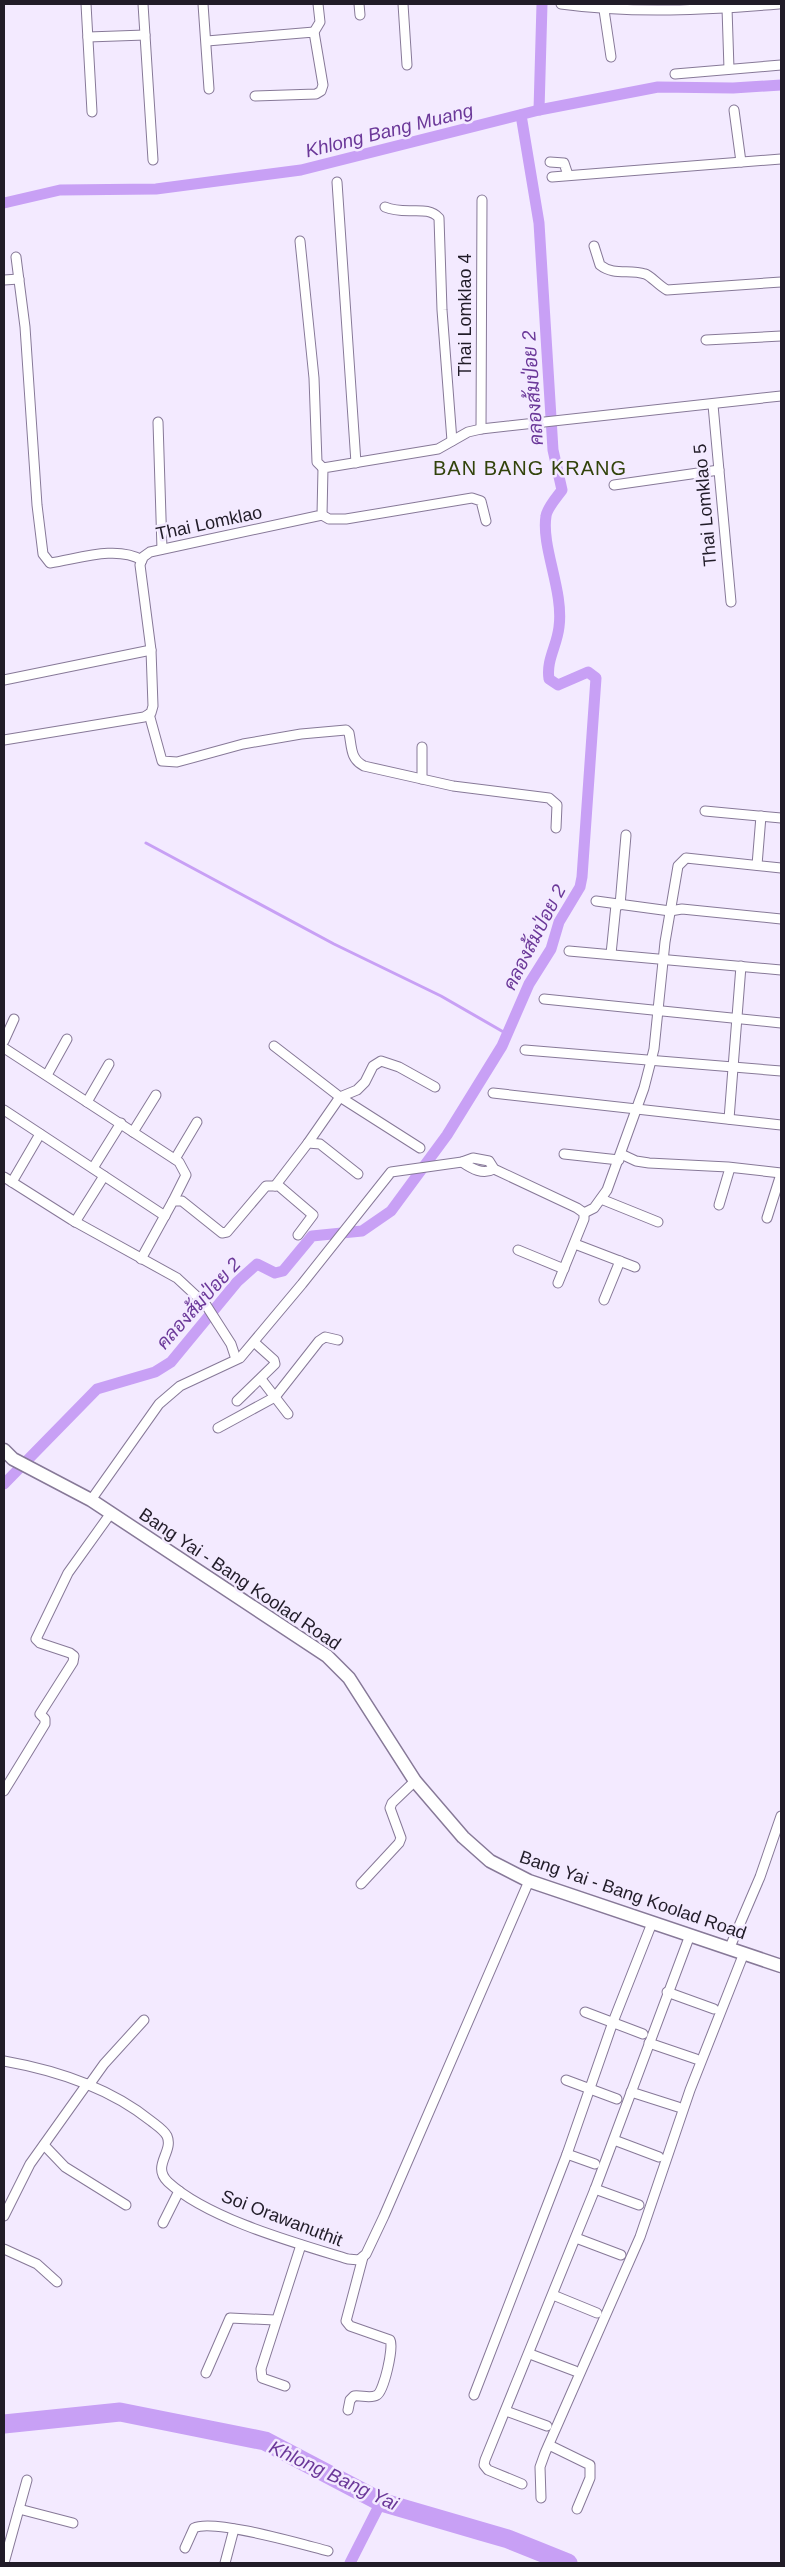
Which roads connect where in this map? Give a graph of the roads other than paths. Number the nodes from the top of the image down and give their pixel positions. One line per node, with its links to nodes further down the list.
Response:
1 (86, 4): 14 (street)
2 (143, 4): 13 (street)
3 (203, 4): 15 (street)
4 (318, 4): 12 (street)
5 (359, 4): 11 (street)
6 (402, 4): 17 (street)
7 (561, 4): 10 (street)
8 (779, 4): 9 (street)
9 (727, 8): 10 (street); 19 (street)
10 (604, 10): 16 (street)
11 (360, 15)
12 (314, 32): 15 (street); 22 (street)
13 (145, 35): 14 (street); 26 (street)
14 (88, 37): 24 (street)
15 (207, 41): 21 (street)
16 (611, 57)
17 (407, 65)
18 (781, 65): 19 (street)
19 (729, 69): 20 (street)
20 (674, 74)
21 (209, 89)
22 (255, 96)
23 (734, 110): 28 (street)
24 (92, 112)
25 (781, 159): 28 (street)
26 (153, 160)
27 (550, 162): 29 (street)
28 (741, 162): 29 (street)
29 (568, 175): 30 (street)
30 (552, 177)
31 (337, 182): 47 (street)
32 (482, 200): 45 (street, Thai Lomklao 4)
33 (385, 207): 46 (street)
34 (300, 240): 48 (street)
35 (594, 246): 39 (street)
36 (16, 257): 37 (street)
37 (19, 279): 38 (street); 54 (street)
38 (4, 280)
39 (781, 282)
40 (781, 336): 41 (street)
41 (706, 340)
42 (781, 396): 43 (street)
43 (713, 405): 45 (street); 49 (street, Thai Lomklao 5)
44 (158, 422): 53 (street)
45 (481, 429): 46 (street)
46 (452, 441): 47 (street)
47 (356, 463): 48 (street)
48 (322, 468): 51 (street)
49 (719, 470): 50 (street); 55 (street, Thai Lomklao 5)
50 (614, 485)
51 (322, 515): 52 (street); 53 (street, Thai Lomklao)
52 (486, 521)
53 (162, 549): 54 (street, Thai Lomklao)
54 (142, 560): 56 (street, Thai Lomklao)
55 (731, 602)
56 (151, 650): 57 (street); 58 (street, Thai Lomklao)
57 (4, 680)
58 (149, 714): 59 (street); 61 (street)
59 (4, 740)
60 (422, 747): 61 (street)
61 (422, 779): 65 (street)
62 (705, 811): 63 (street)
63 (761, 816): 64 (street); 67 (street)
64 (781, 818)
65 (556, 828)
66 (626, 835): 70 (street)
67 (757, 866): 68 (street); 71 (street)
68 (781, 868)
69 (596, 901): 70 (street)
70 (618, 905): 71 (street); 74 (street)
71 (670, 911): 72 (street); 75 (street)
72 (781, 919)
73 (569, 951): 74 (street)
74 (611, 954): 75 (street)
75 (663, 959): 76 (street); 79 (street)
76 (741, 966): 77 (street); 80 (street)
77 (781, 970)
78 (544, 999): 79 (street)
79 (658, 1011): 80 (street); 88 (street)
80 (738, 1018): 82 (street); 90 (street)
81 (14, 1019): 84 (street)
82 (781, 1023)
83 (67, 1039): 92 (street)
84 (4, 1041)
85 (274, 1046): 96 (street)
86 (4, 1048): 92 (street)
87 (525, 1050): 88 (street)
88 (652, 1059): 90 (street); 98 (street)
89 (110, 1064): 97 (street)
90 (732, 1067): 91 (street); 100 (street)
91 (781, 1071)
92 (46, 1075): 97 (street)
93 (435, 1087): 96 (street)
94 (493, 1093): 98 (street)
95 (156, 1095): 104 (street)
96 (340, 1097): 106 (street); 107 (street)
97 (88, 1102): 102 (street)
98 (637, 1109): 100 (street); 109 (street)
99 (4, 1110): 105 (street)
100 (729, 1119): 103 (street)
101 (197, 1122): 110 (street)
102 (121, 1124): 104 (street); 111 (street)
103 (781, 1125)
104 (133, 1132): 110 (street)
105 (40, 1134): 111 (street); 117 (street)
106 (308, 1142): 113 (street); 118 (street)
107 (420, 1148)
108 (564, 1154): 109 (street)
109 (620, 1157): 112 (street); 119 (street)
110 (175, 1159): 120 (street)
111 (93, 1168): 115 (street)
112 (730, 1168): 114 (street); 121 (street)
113 (358, 1174)
114 (781, 1174): 124 (street)
115 (104, 1176): 123 (street); 125 (street)
116 (4, 1177): 117 (street)
117 (12, 1182): 125 (street)
118 (275, 1186): 120 (street); 127 (street)
119 (601, 1199): 122 (street); 126 (street)
120 (173, 1201): 123 (street)
121 (719, 1205)
122 (584, 1213): 128 (street); 137 (street)
123 (165, 1216): 130 (street)
124 (767, 1218)
125 (74, 1222): 130 (street)
126 (658, 1222)
127 (298, 1235)
128 (574, 1244): 131 (street); 133 (street)
129 (518, 1250): 133 (street)
130 (141, 1260): 138 (street)
131 (620, 1261): 132 (street); 135 (street)
132 (635, 1267)
133 (564, 1269): 134 (street)
134 (558, 1283)
135 (604, 1300)
136 (338, 1340): 140 (street)
137 (254, 1342): 138 (street); 139 (street)
138 (236, 1359): 145 (street)
139 (261, 1379): 140 (street); 141 (street)
140 (275, 1397): 142 (street); 143 (street)
141 (237, 1401)
142 (288, 1414)
143 (218, 1428)
144 (8, 1455): 145 (street, Bang Yai - Bang Koolad Road)
145 (91, 1500): 146 (street, Bang Yai - Bang Koolad Road)
146 (110, 1513): 147 (street, Bang Yai - Bang Koolad Road); 148 (street)
147 (415, 1781): 150 (street, Bang Yai - Bang Koolad Road); 151 (street)
148 (4, 1791)
149 (781, 1816): 154 (street)
150 (529, 1881): 152 (street, Bang Yai - Bang Koolad Road); 187 (street, Soi Orawanuthit)
151 (361, 1884)
152 (652, 1923): 153 (street, Bang Yai - Bang Koolad Road); 161 (street)
153 (690, 1935): 154 (street, Bang Yai - Bang Koolad Road); 157 (street)
154 (730, 1947): 155 (street, Bang Yai - Bang Koolad Road)
155 (744, 1952): 156 (street, Bang Yai - Bang Koolad Road); 200 (street)
156 (781, 1966)
157 (668, 1992): 158 (street); 163 (street)
158 (714, 2009)
159 (585, 2012): 161 (street)
160 (144, 2020): 167 (street)
161 (613, 2022): 162 (street); 168 (street)
162 (643, 2034)
163 (649, 2043): 164 (street); 169 (street)
164 (696, 2059)
165 (4, 2061): 167 (street, Soi Orawanuthit)
166 (566, 2080): 168 (street)
167 (88, 2085): 173 (street); 178 (street, Soi Orawanuthit)
168 (590, 2088): 170 (street); 174 (street)
169 (631, 2092): 171 (street); 172 (street)
170 (617, 2099)
171 (678, 2107)
172 (614, 2140): 175 (street); 177 (street)
173 (44, 2145): 179 (street); 181 (street)
174 (567, 2154): 176 (street); 196 (street)
175 (659, 2158)
176 (595, 2164)
177 (596, 2189): 180 (street); 183 (street)
178 (179, 2191): 182 (street); 184 (street, Soi Orawanuthit)
179 (126, 2205)
180 (639, 2205)
181 (4, 2216)
182 (162, 2223)
183 (576, 2238): 186 (street); 189 (street)
184 (301, 2245): 187 (street, Soi Orawanuthit); 191 (street)
185 (4, 2248): 188 (street)
186 (621, 2255)
187 (363, 2258): 197 (street)
188 (57, 2282)
189 (553, 2295): 190 (street); 192 (street)
190 (597, 2313)
191 (275, 2320): 194 (street); 195 (street)
192 (530, 2354): 193 (street); 198 (street)
193 (575, 2371)
194 (206, 2373)
195 (284, 2386)
196 (474, 2395)
197 (348, 2410)
198 (506, 2411): 199 (street); 202 (street)
199 (547, 2426)
200 (549, 2444): 203 (street); 205 (street)
201 (27, 2480): 204 (street)
202 (522, 2484)
203 (540, 2498)
204 (19, 2509): 206 (street); 210 (street)
205 (577, 2509)
206 (72, 2523)
207 (234, 2529): 208 (street); 209 (street); 211 (street)
208 (185, 2548)
209 (328, 2551)
210 (4, 2563)
211 (225, 2563)

